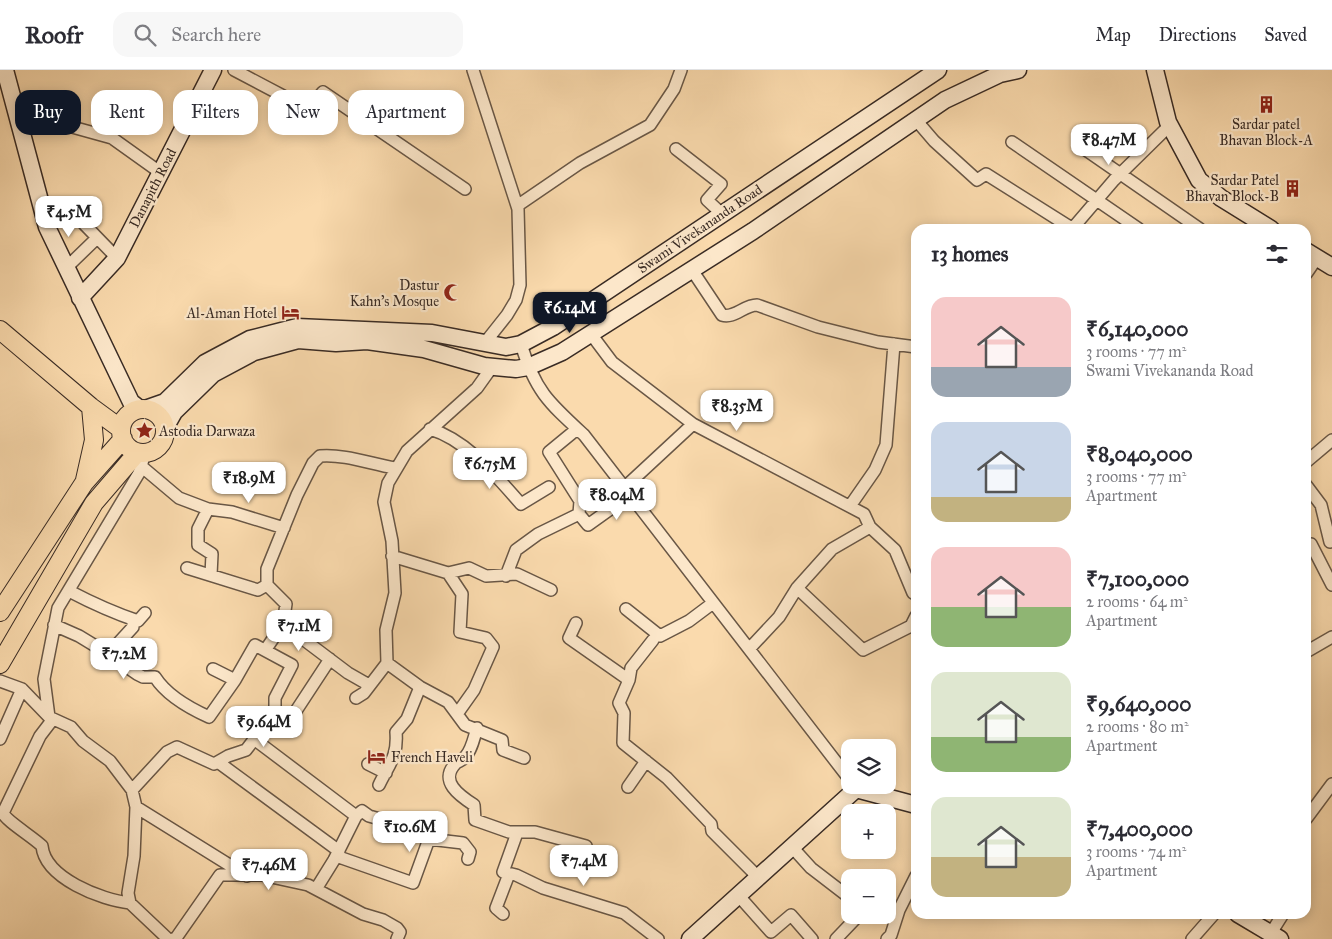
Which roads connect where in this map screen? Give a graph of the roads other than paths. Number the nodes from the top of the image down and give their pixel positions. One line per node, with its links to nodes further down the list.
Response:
1 (5, 70): 9 (main road)
2 (213, 70): 17 (main road, Danapith Road)
3 (234, 70): 19 (street)
4 (473, 70): 21 (street)
5 (681, 70): 21 (street)
6 (1018, 70): 10 (main road)
7 (1155, 70): 11 (main road)
8 (929, 73): 22 (main road, Swami Vivekananda Road)
9 (15, 107)
10 (916, 120): 24 (street); 34 (main road)
11 (1170, 125): 18 (street); 28 (main road)
12 (81, 130): 17 (street)
13 (22, 135): 33 (main road)
14 (1012, 142): 20 (street)
15 (1083, 148): 18 (street)
16 (676, 149): 22 (street)
17 (161, 173): 31 (main road, Danapith Road)
18 (1120, 174): 20 (street); 27 (street)
19 (466, 189)
20 (1096, 200): 25 (street); 26 (street)
21 (517, 206): 38 (street)
22 (722, 214): 39 (main road, Swami Vivekananda Road)
23 (84, 224): 29 (street)
24 (1064, 224)
25 (1076, 224)
26 (1132, 224)
27 (1193, 224)
28 (1263, 224)
29 (97, 238): 31 (street); 33 (street)
30 (1312, 255): 32 (main road)
31 (117, 258): 35 (main road, Danapith Road)
32 (1332, 267)
33 (66, 268): 35 (main road)
34 (692, 270): 37 (main road); 40 (street)
35 (80, 298): 45 (main road)
36 (0, 330): 44 (main road)
37 (591, 334): 43 (main road); 46 (street)
38 (484, 344): 39 (main road, Swami Vivekananda Road); 45 (main road, Swami Vivekananda Road)
39 (522, 344): 43 (street)
40 (894, 344): 41 (street); 59 (street)
41 (911, 346)
42 (492, 367): 43 (main road); 47 (main road); 48 (street)
43 (528, 367): 49 (street)
44 (91, 407): 50 (main road); 55 (main road)
45 (143, 409): 47 (main road); 50 (main road)
46 (693, 424): 57 (street); 59 (street)
47 (165, 428): 52 (main road)
48 (430, 429): 54 (street); 56 (street)
49 (577, 429): 57 (street); 61 (street)
50 (122, 434): 52 (main road); 55 (main road)
51 (1332, 440): 53 (street)
52 (141, 457): 60 (street); 76 (street); 95 (main road)
53 (1311, 458)
54 (395, 468): 63 (street); 67 (street)
55 (84, 483): 80 (main road)
56 (549, 487)
57 (627, 492): 61 (street); 78 (street)
58 (1311, 492): 64 (street)
59 (850, 506): 62 (street)
60 (208, 509): 63 (street); 70 (street)
61 (579, 514): 71 (street)
62 (870, 527): 74 (street); 75 (street)
63 (284, 528): 72 (street)
64 (1331, 542): 65 (street)
65 (1311, 544)
66 (1311, 548): 73 (street)
67 (392, 556): 69 (street); 94 (street)
68 (187, 568): 70 (street)
69 (448, 573): 71 (street); 105 (street)
70 (211, 575): 72 (street)
71 (506, 576): 77 (street)
72 (267, 585): 84 (street)
73 (1332, 585)
74 (797, 588): 86 (street); 89 (street)
75 (911, 588)
76 (69, 590): 82 (street); 85 (street)
77 (552, 590)
78 (713, 603): 79 (street); 89 (street)
79 (626, 609)
80 (0, 612)
81 (145, 614): 82 (street)
82 (133, 619): 92 (street)
83 (576, 623): 98 (street)
84 (283, 624): 90 (street); 93 (street)
85 (54, 625): 92 (street); 106 (street)
86 (911, 626)
87 (1332, 638): 91 (street)
88 (653, 640): 98 (street)
89 (750, 648): 114 (street)
90 (266, 649): 97 (street); 104 (street)
91 (1311, 649)
92 (102, 650): 97 (street)
93 (330, 659): 100 (street); 104 (street)
94 (387, 663): 100 (street); 101 (street)
95 (0, 664)
96 (213, 669): 97 (street)
97 (235, 680)
98 (629, 680): 111 (street)
99 (0, 681): 102 (street)
100 (369, 686): 103 (street)
101 (420, 687): 105 (street); 115 (street)
102 (22, 689): 106 (street); 108 (street)
103 (356, 698)
104 (275, 712): 109 (street)
105 (457, 714): 107 (street)
106 (51, 718): 119 (street); 126 (street)
107 (477, 728): 110 (street); 127 (street)
108 (0, 739)
109 (254, 740): 112 (street); 125 (street)
110 (524, 758)
111 (646, 761): 118 (street); 135 (street)
112 (218, 762): 119 (street); 131 (street)
113 (368, 764): 115 (street)
114 (841, 769)
115 (386, 773): 117 (street)
116 (1332, 784): 124 (street)
117 (379, 785)
118 (628, 787)
119 (132, 790): 123 (street)
120 (844, 794): 130 (main road)
121 (881, 794): 122 (main road)
122 (911, 803)
123 (136, 807): 134 (street); 140 (street)
124 (1311, 812)
125 (356, 816): 128 (street); 131 (street)
126 (3, 822): 140 (street)
127 (517, 833): 129 (street); 133 (street)
128 (429, 839): 131 (street); 132 (street)
129 (586, 846)
130 (792, 847): 135 (main road); 138 (street)
131 (338, 854): 137 (street)
132 (468, 859)
133 (509, 874): 141 (street); 149 (street)
134 (247, 876): 137 (street); 147 (street)
135 (758, 877): 139 (main road)
136 (911, 888): 153 (street)
137 (316, 889): 148 (street)
138 (841, 891)
139 (738, 895): 150 (main road); 151 (street)
140 (130, 903): 147 (street)
141 (504, 914)
142 (1210, 919): 154 (street)
143 (1246, 919): 146 (main road)
144 (1281, 919): 146 (street)
145 (850, 924): 152 (street)
146 (1274, 937)
147 (174, 939)
148 (398, 939)
149 (658, 939)
150 (690, 939)
151 (812, 939)
152 (836, 939)
153 (887, 939)
154 (1192, 939)

